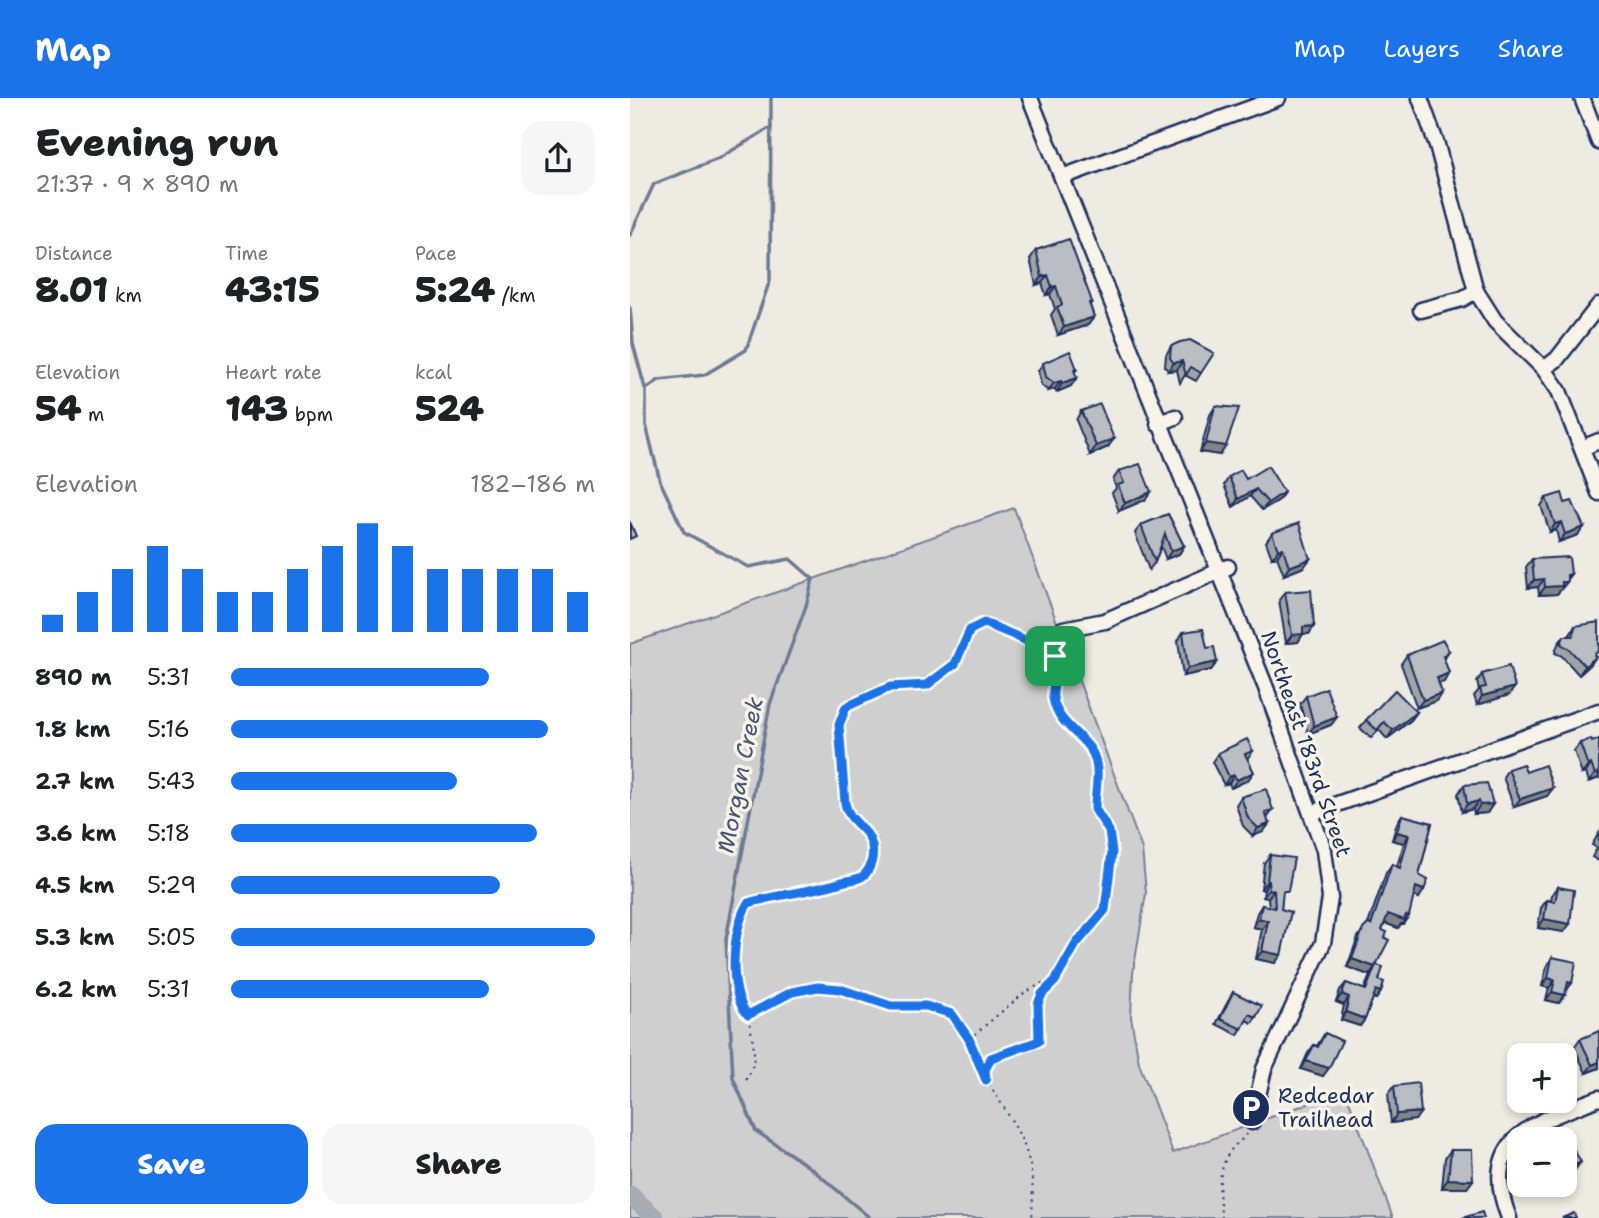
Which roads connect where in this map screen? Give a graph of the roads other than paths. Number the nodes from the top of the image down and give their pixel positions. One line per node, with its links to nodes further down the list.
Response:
1 (1030, 98): 6 (street, Northeast 183rd Street)
2 (1278, 98): 6 (street)
3 (1420, 98): 7 (street)
4 (1582, 98): 5 (street)
5 (1599, 142)
6 (1062, 177): 12 (street, Northeast 183rd Street)
7 (1476, 291): 9 (street); 10 (street)
8 (1599, 305): 10 (street)
9 (1421, 310)
10 (1544, 369): 14 (street)
11 (1175, 417): 12 (street)
12 (1158, 424): 16 (street, Northeast 183rd Street)
13 (1599, 441): 14 (street)
14 (1582, 447): 15 (street)
15 (1599, 493)
16 (1223, 569): 17 (street); 19 (street, Northeast 183rd Street)
17 (1063, 629)
18 (1599, 711): 19 (street)
19 (1312, 813): 21 (street, Northeast 183rd Street)
20 (1599, 1098): 22 (street)
21 (1252, 1122)
22 (1509, 1218)

